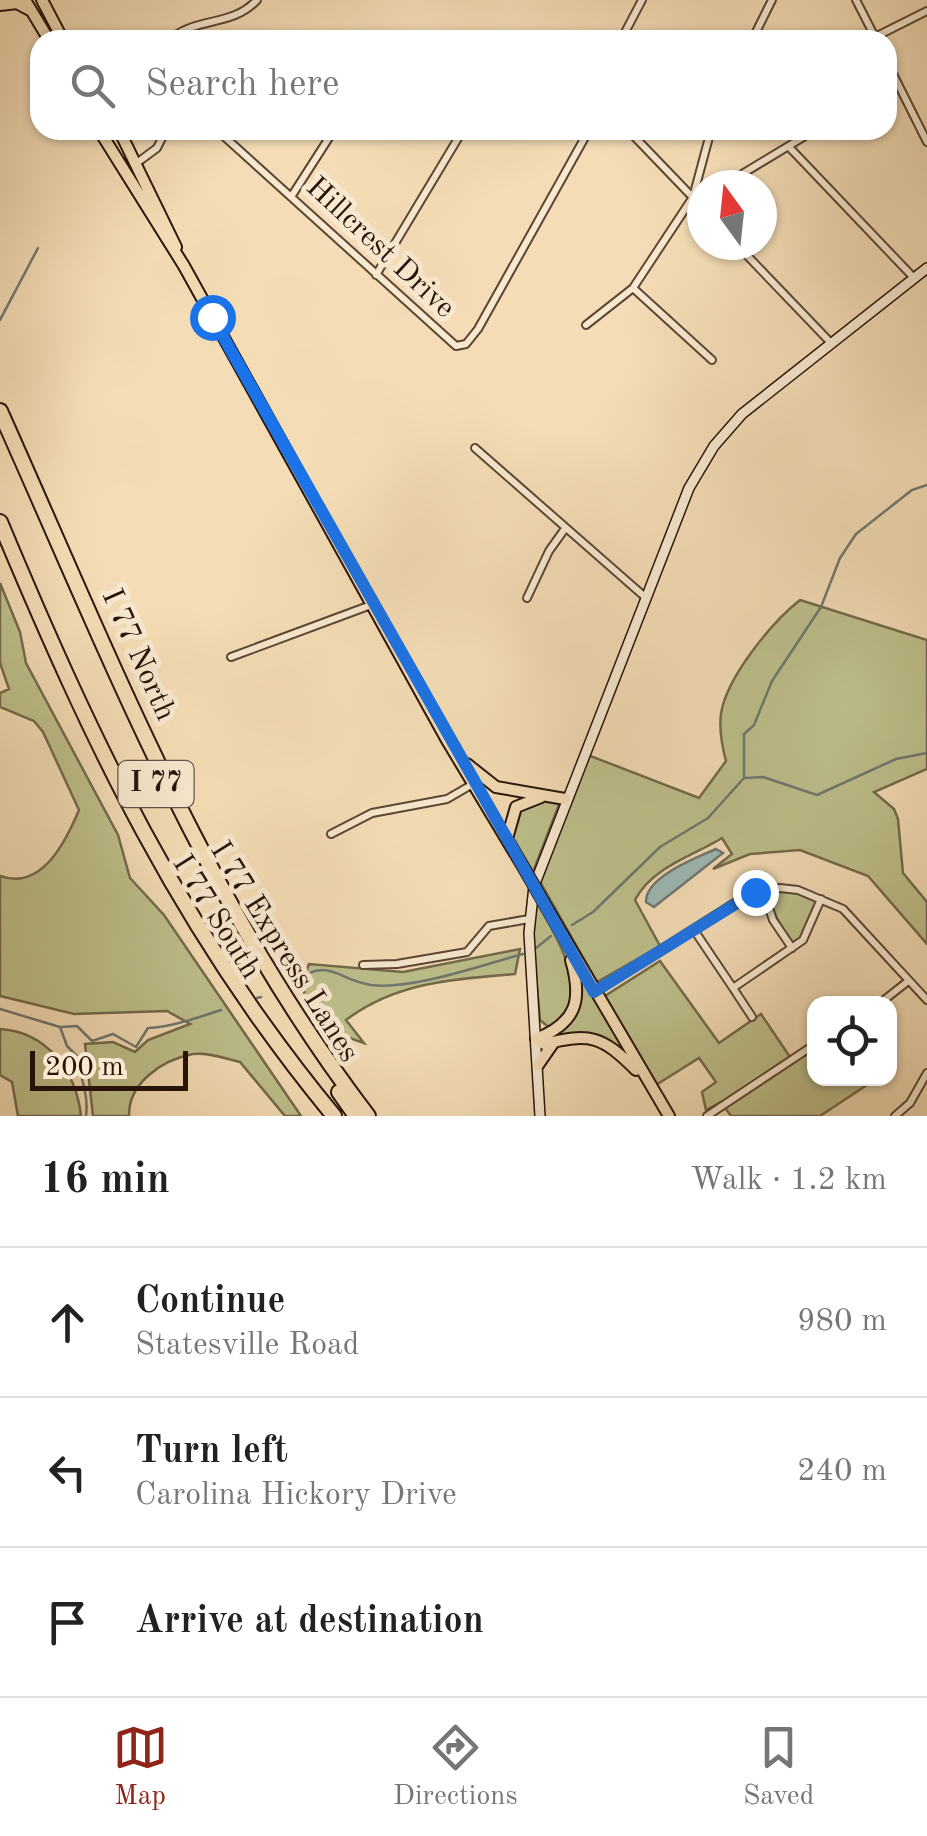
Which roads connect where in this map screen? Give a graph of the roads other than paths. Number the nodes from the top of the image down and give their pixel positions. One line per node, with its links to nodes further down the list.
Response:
1 (42, 0): 10 (main road)
2 (256, 0): 11 (street)
3 (642, 0): 12 (street)
4 (772, 0): 13 (street)
5 (856, 0): 14 (street)
6 (0, 5): 7 (main road)
7 (28, 5): 9 (main road)
8 (927, 10): 15 (street)
9 (43, 30)
10 (58, 30)
11 (185, 30)
12 (626, 30)
13 (757, 30)
14 (872, 30)
15 (891, 30)
16 (897, 90): 27 (street)
17 (108, 140): 36 (main road)
18 (122, 140): 29 (main road)
19 (162, 140): 29 (street)
20 (228, 140): 33 (street, Hillcrest Drive)
21 (328, 140): 33 (street)
22 (457, 140): 38 (street)
23 (583, 140): 38 (street, Hillcrest Drive)
24 (638, 140): 32 (street)
25 (708, 140): 30 (street)
26 (802, 140): 28 (street)
27 (927, 142)
28 (790, 148): 31 (street); 39 (street)
29 (134, 165): 36 (main road)
30 (702, 170)
31 (751, 170)
32 (687, 188)
33 (291, 197): 38 (street, Hillcrest Drive)
34 (687, 212): 40 (street)
35 (751, 260): 42 (street)
36 (184, 266): 54 (main road)
37 (927, 268): 39 (main road)
38 (376, 275)
39 (914, 278): 42 (main road)
40 (633, 288): 41 (street); 43 (street)
41 (586, 325)
42 (832, 344): 52 (main road)
43 (712, 360)
44 (0, 396): 48 (highway)
45 (0, 410): 48 (highway, I 77 North / I 77)
46 (0, 429): 84 (highway, I 77 Express Lanes / I 77)
47 (475, 448): 50 (street)
48 (22, 460): 85 (highway, I 77 North / I 77)
49 (0, 522): 83 (highway, I 77 Express Lanes / I 77)
50 (564, 530): 52 (street); 53 (street)
51 (0, 540): 82 (highway, I 77 South / I 77)
52 (646, 597): 59 (main road)
53 (527, 598)
54 (374, 604): 55 (main road); 56 (street)
55 (398, 647): 57 (main road); 58 (main road)
56 (232, 657)
57 (467, 764): 59 (main road); 60 (main road)
58 (473, 784): 60 (main road); 61 (street)
59 (566, 799): 62 (main road); 65 (main road)
60 (492, 813): 62 (main road)
61 (331, 834)
62 (508, 841): 67 (main road, bridge)
63 (763, 890): 64 (street); 66 (street); 68 (street)
64 (821, 899): 68 (street); 70 (street)
65 (529, 919): 69 (street); 76 (main road)
66 (694, 930): 71 (street); 72 (street)
67 (562, 936): 72 (main road); 76 (main road)
68 (792, 948): 71 (street)
69 (362, 965)
70 (907, 982): 73 (street); 74 (street)
71 (733, 988): 75 (street)
72 (594, 992): 81 (main road)
73 (889, 996)
74 (927, 1000)
75 (752, 1017)
76 (536, 1040): 77 (main road); 79 (main road)
77 (555, 1041): 79 (main road); 81 (main road)
78 (807, 1050): 88 (street)
79 (538, 1065): 86 (main road)
80 (927, 1073): 89 (street)
81 (652, 1088): 87 (main road)
82 (324, 1116)
83 (334, 1116)
84 (356, 1116)
85 (368, 1116)
86 (540, 1116)
87 (669, 1116)
88 (708, 1116)
89 (895, 1116)

